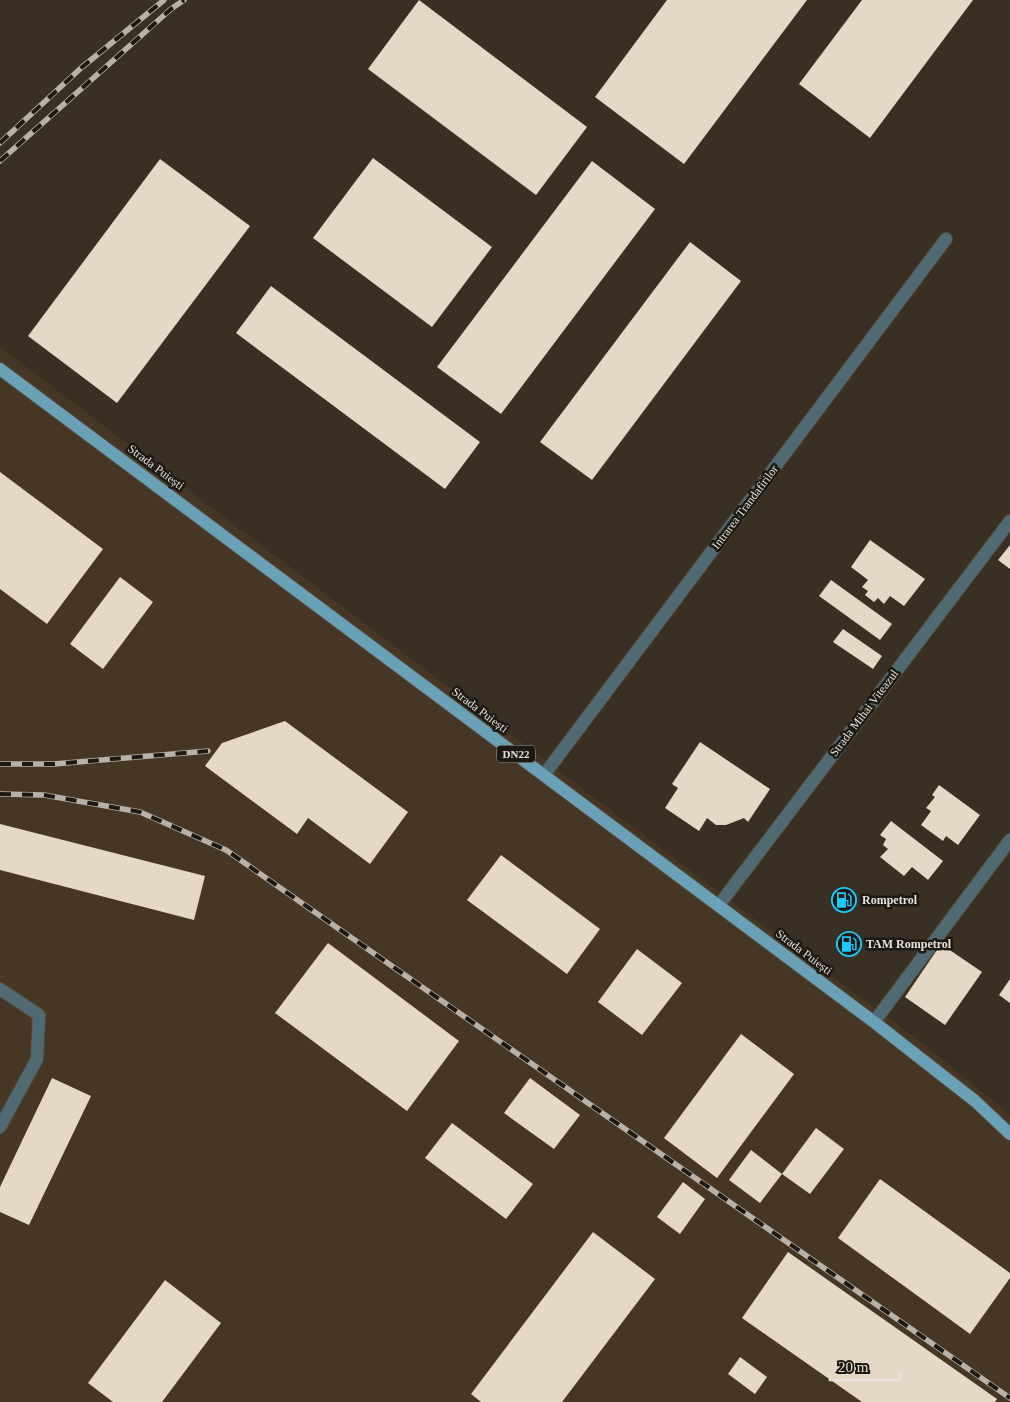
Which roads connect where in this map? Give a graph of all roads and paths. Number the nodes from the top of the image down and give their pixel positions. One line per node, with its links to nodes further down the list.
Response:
1 (946, 239): 4 (street, Intrarea Trandafirilor)
2 (0, 369): 4 (main road, Strada Puiești / DN22)
3 (1010, 521): 6 (street, Strada Mihai Viteazul)
4 (544, 775): 6 (main road, Strada Puiești / DN22)
5 (1010, 840): 8 (street)
6 (719, 905): 8 (main road, Strada Puiești / DN22)
7 (0, 989): 9 (street)
8 (874, 1022): 10 (main road, Strada Puiești / DN22)
9 (0, 1127)
10 (1010, 1134)

